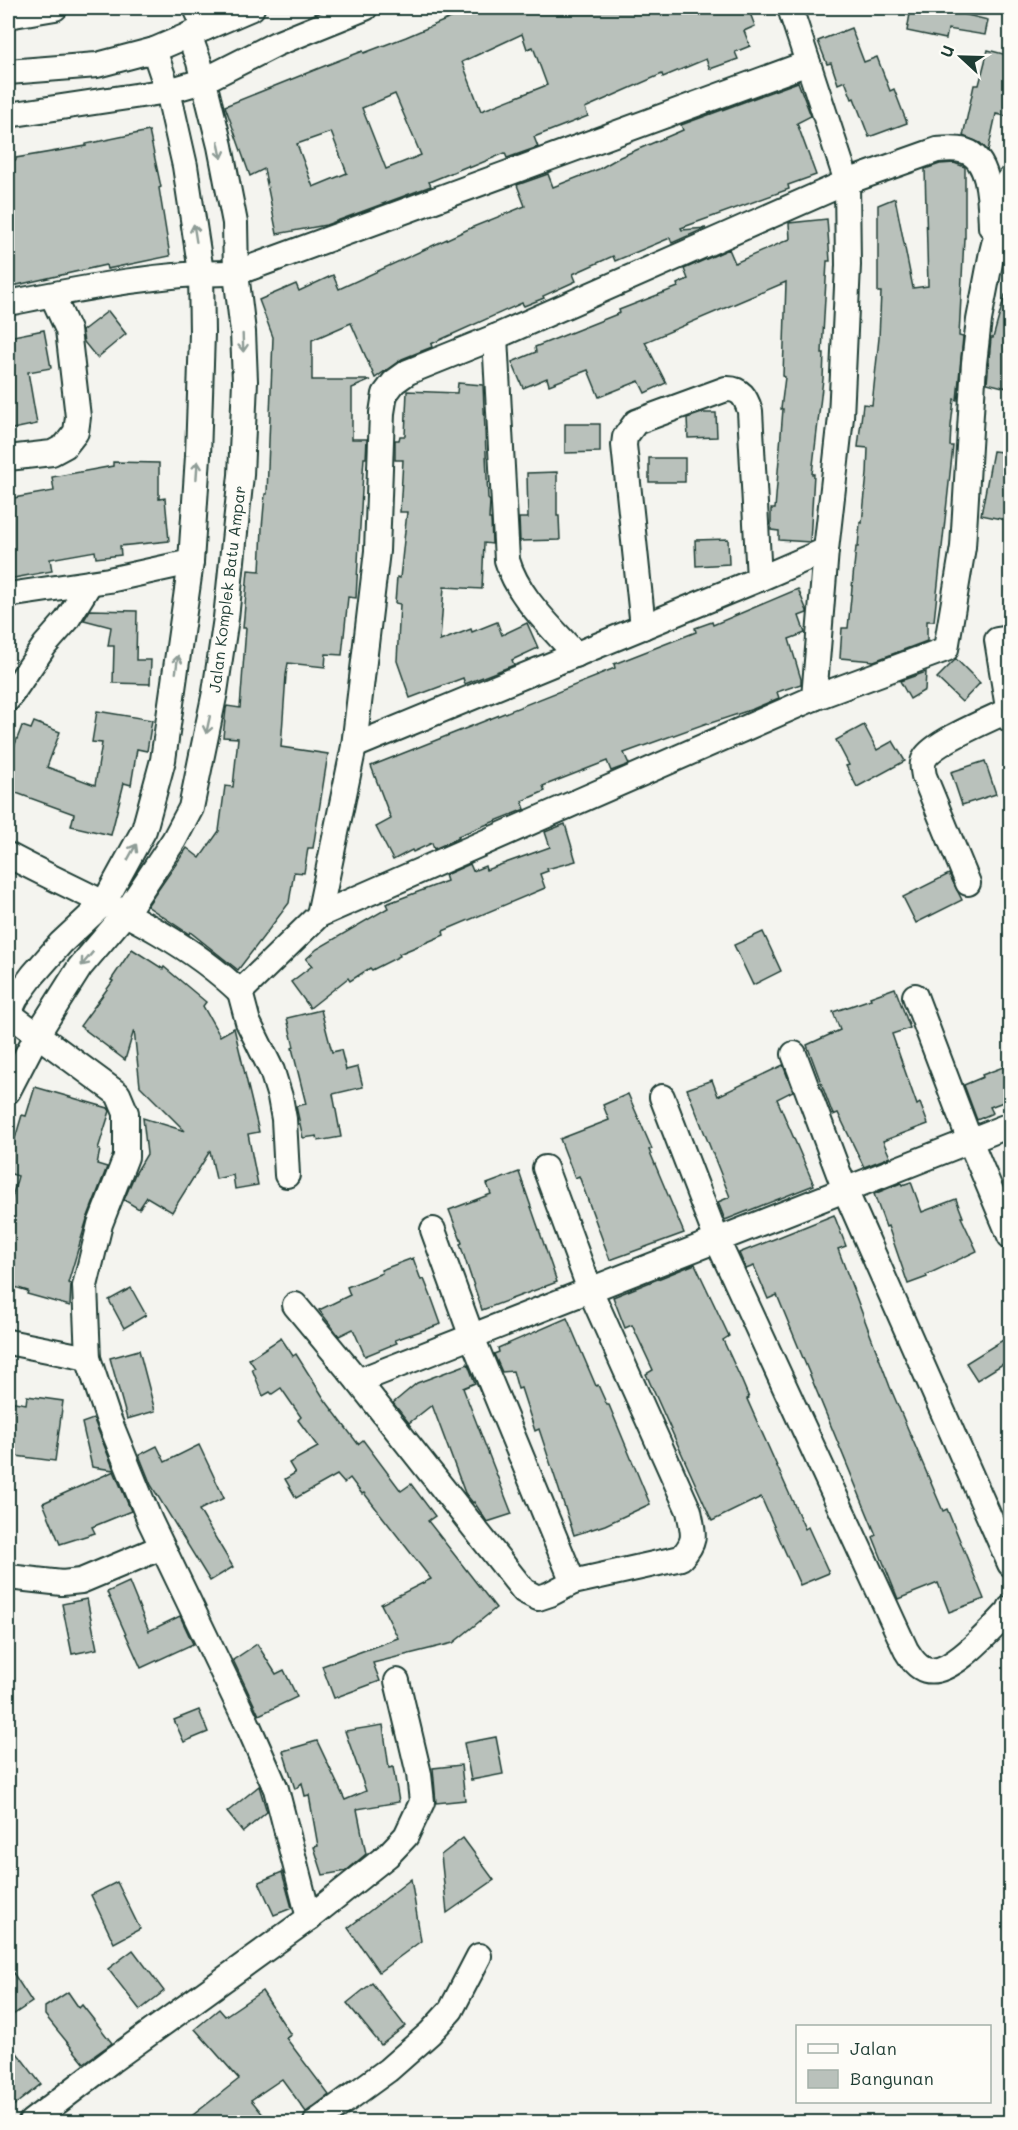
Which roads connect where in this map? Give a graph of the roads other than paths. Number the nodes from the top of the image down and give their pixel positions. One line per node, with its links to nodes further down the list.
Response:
1 (55, 8): 5 (street)
2 (252, 8): 6 (street)
3 (365, 8): 10 (street)
4 (790, 8): 8 (street)
5 (8, 16)
6 (197, 24): 7 (street); 10 (street, Jalan Komplek Batu Ampar)
7 (154, 50): 9 (street); 11 (street, Jalan Komplek Batu Ampar)
8 (808, 63): 14 (street); 17 (street)
9 (8, 72)
10 (203, 81): 11 (street); 17 (street, Jalan Komplek Batu Ampar, one-way to 17)
11 (168, 91): 12 (street); 16 (street, Jalan Komplek Batu Ampar, one-way to 11)
12 (8, 115)
13 (1011, 179): 15 (street)
14 (847, 182): 15 (street); 20 (street); 22 (street)
15 (992, 252): 31 (street)
16 (201, 273): 17 (street); 18 (street); 23 (street, Jalan Komplek Batu Ampar, one-way to 16)
17 (236, 273): 36 (street, Jalan Komplek Batu Ampar, one-way to 36)
18 (52, 295): 19 (street); 21 (street)
19 (8, 303)
20 (495, 338): 29 (street); 33 (street)
21 (8, 458)
22 (826, 550): 24 (street); 31 (street)
23 (191, 562): 25 (street); 36 (street, Jalan Komplek Batu Ampar, one-way to 23)
24 (759, 579): 27 (street); 27 (street)
25 (90, 583): 26 (street); 30 (street)
26 (8, 596)
27 (643, 627): 29 (street)
28 (1011, 638): 32 (street)
29 (576, 655): 33 (street)
30 (8, 699)
31 (814, 699): 37 (street)
32 (1010, 715): 35 (street)
33 (354, 746): 37 (street)
34 (8, 855): 36 (street)
35 (968, 883)
36 (114, 909): 38 (street); 40 (street, Jalan Komplek Batu Ampar); 41 (street, Jalan Komplek Batu Ampar, one-way to 41)
37 (319, 915): 38 (street)
38 (240, 992): 48 (street)
39 (915, 996): 46 (street)
40 (8, 1014): 41 (street)
41 (37, 1035): 43 (street, Jalan Komplek Batu Ampar); 57 (street)
42 (794, 1054): 49 (street)
43 (8, 1091)
44 (662, 1097): 52 (street)
45 (1011, 1125): 46 (street)
46 (970, 1141): 49 (street); 51 (street)
47 (545, 1168): 53 (street)
48 (287, 1175)
49 (845, 1190): 52 (street); 60 (street)
50 (433, 1230): 55 (street)
51 (1011, 1236)
52 (717, 1240): 53 (street); 63 (street)
53 (590, 1290): 55 (street); 62 (street)
54 (295, 1305): 58 (street)
55 (472, 1337): 58 (street); 62 (street)
56 (8, 1342): 57 (street)
57 (88, 1358): 59 (street)
58 (358, 1381): 62 (street)
59 (162, 1547): 61 (street); 65 (street)
60 (1011, 1564)
61 (8, 1577)
62 (573, 1582)
63 (1011, 1608)
64 (397, 1681): 65 (street)
65 (309, 1918): 67 (street)
66 (479, 1956): 68 (street)
67 (31, 2122)
68 (316, 2122)

